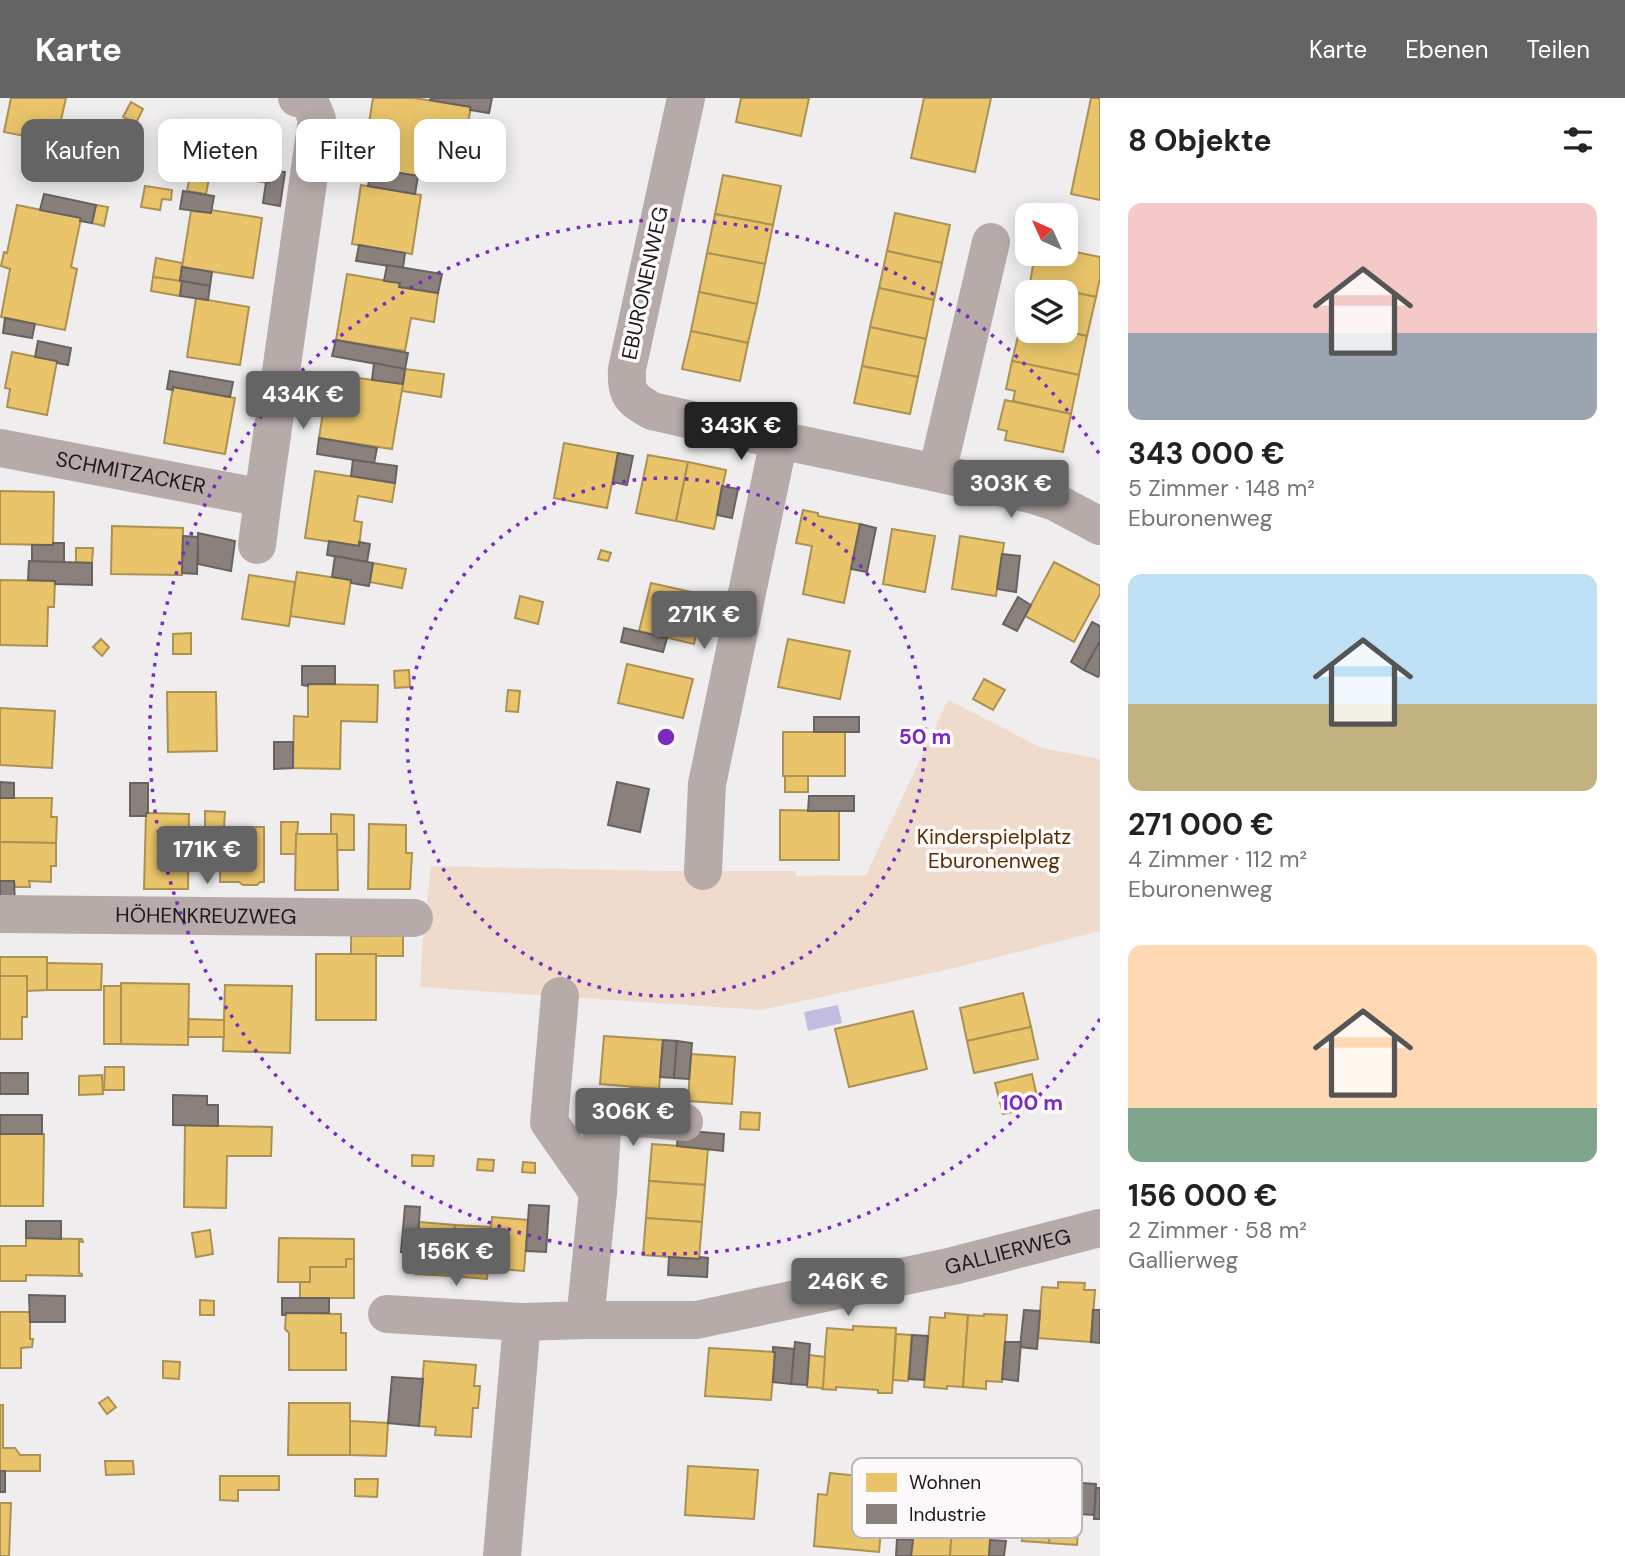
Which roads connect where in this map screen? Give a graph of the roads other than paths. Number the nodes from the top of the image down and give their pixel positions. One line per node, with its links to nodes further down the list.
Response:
1 (298, 98): 7 (street)
2 (686, 98): 4 (street, EBURONENWEG)
3 (991, 242): 6 (street)
4 (779, 440): 6 (street, EBURONENWEG); 10 (street)
5 (0, 447): 7 (street, SCHMITZACKER)
6 (937, 473): 8 (street, EBURONENWEG)
7 (263, 498): 9 (street)
8 (1100, 526)
9 (257, 545)
10 (703, 871)
11 (0, 914): 12 (street, HÖHENKREUZWEG)
12 (414, 918)
13 (560, 996): 15 (street)
14 (684, 1122): 15 (street)
15 (598, 1192): 18 (street)
16 (1100, 1228): 18 (street, GALLIERWEG)
17 (387, 1314): 19 (street, GALLIERWEG)
18 (585, 1320): 19 (street, GALLIERWEG)
19 (522, 1322): 20 (street)
20 (502, 1556)

